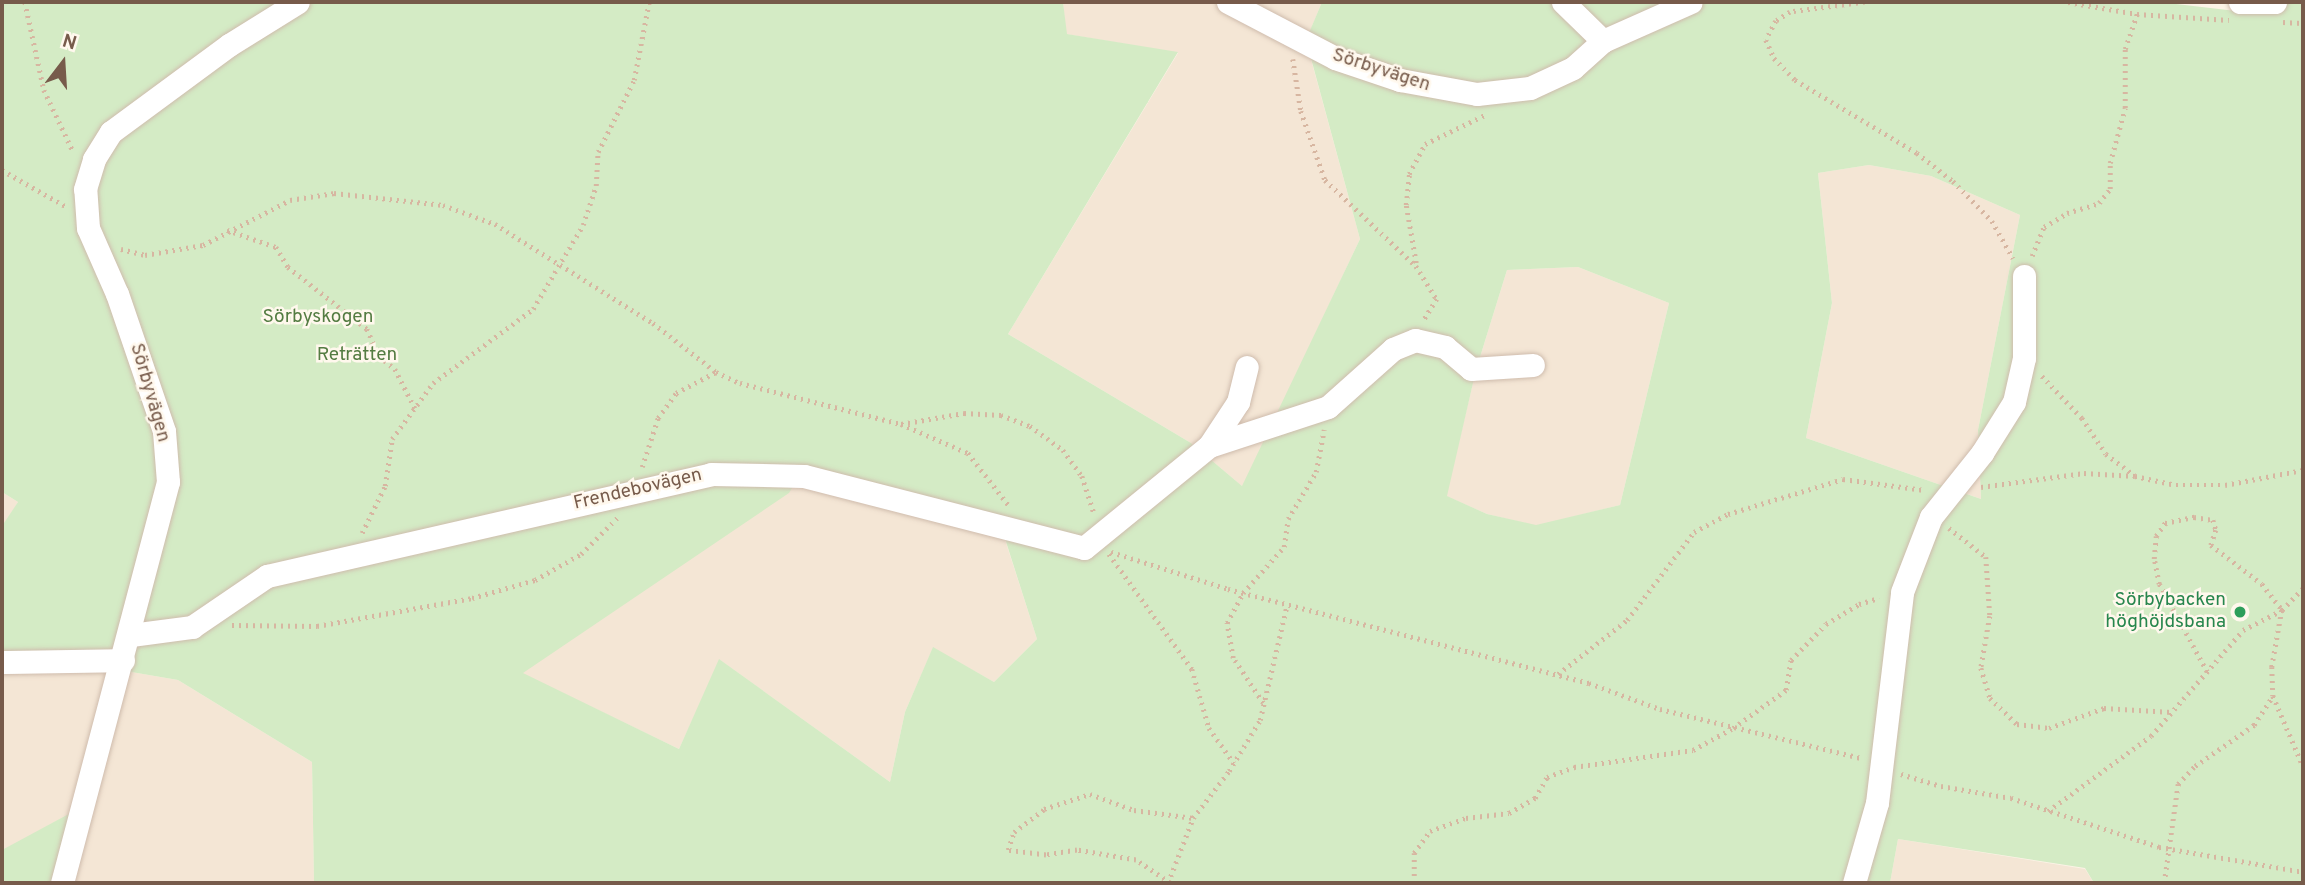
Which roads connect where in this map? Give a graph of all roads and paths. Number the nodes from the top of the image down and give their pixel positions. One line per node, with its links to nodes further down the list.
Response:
1 (25, 2): 17 (path)
2 (299, 2): 17 (street, Sörbyvägen)
3 (649, 2): 20 (path)
4 (1228, 2): 13 (street, Sörbyvägen)
5 (1563, 2): 14 (street)
6 (1691, 2): 14 (street, Sörbyvägen)
7 (1866, 2): 22 (path)
8 (2068, 2): 11 (path)
9 (2239, 11): 10 (street); 11 (path)
10 (2275, 12): 12 (path)
11 (2137, 14): 22 (path)
12 (2303, 23)
13 (1290, 37): 14 (street, Sörbyvägen); 21 (path)
14 (1604, 41)
15 (1496, 109): 21 (path)
16 (2, 170): 18 (path)
17 (88, 181): 18 (street, Sörbyvägen)
18 (88, 228): 19 (path); 44 (street, Sörbyvägen)
19 (226, 230): 20 (path); 29 (path)
20 (556, 266): 27 (path); 29 (path)
21 (1416, 266): 23 (path)
22 (2024, 276): 24 (street)
23 (1393, 349): 25 (street); 28 (street)
24 (2024, 358): 32 (path); 35 (street)
25 (1533, 365)
26 (1247, 368): 31 (street)
27 (716, 372): 30 (path); 33 (path)
28 (1328, 407): 31 (street); 40 (path)
29 (415, 408): 37 (path)
30 (901, 424): 34 (path); 36 (path)
31 (1209, 446): 36 (street, Frendebovägen)
32 (2135, 476)
33 (633, 491): 36 (street, Frendebovägen); 37 (street, Frendebovägen); 43 (path)
34 (1015, 514)
35 (1931, 517): 39 (street); 50 (path)
36 (1104, 543): 40 (path); 52 (path)
37 (350, 555): 43 (street, Frendebovägen)
38 (2303, 588): 42 (path)
39 (1902, 592): 51 (path); 54 (street)
40 (1243, 593): 41 (path); 49 (path)
41 (1287, 605): 49 (path); 51 (path)
42 (2282, 610): 47 (path); 47 (path); 48 (path)
43 (202, 622): 44 (street, Frendebovägen)
44 (131, 635): 45 (street, Sörbyvägen)
45 (123, 660): 46 (street); 59 (street, Sörbyvägen)
46 (2, 662)
47 (2207, 672): 50 (path)
48 (2273, 696): 53 (path); 57 (path)
49 (1263, 703): 52 (path)
50 (2172, 712): 55 (path)
51 (1733, 728): 54 (path); 61 (path)
52 (1234, 763): 56 (path)
53 (2303, 766)
54 (1882, 768): 55 (path); 62 (street)
55 (2048, 812): 57 (path)
56 (1193, 818): 60 (path); 60 (path)
57 (2170, 849): 58 (path); 63 (path)
58 (2303, 872)
59 (62, 883)
60 (1169, 883)
61 (1414, 883)
62 (1854, 883)
63 (2164, 883)

